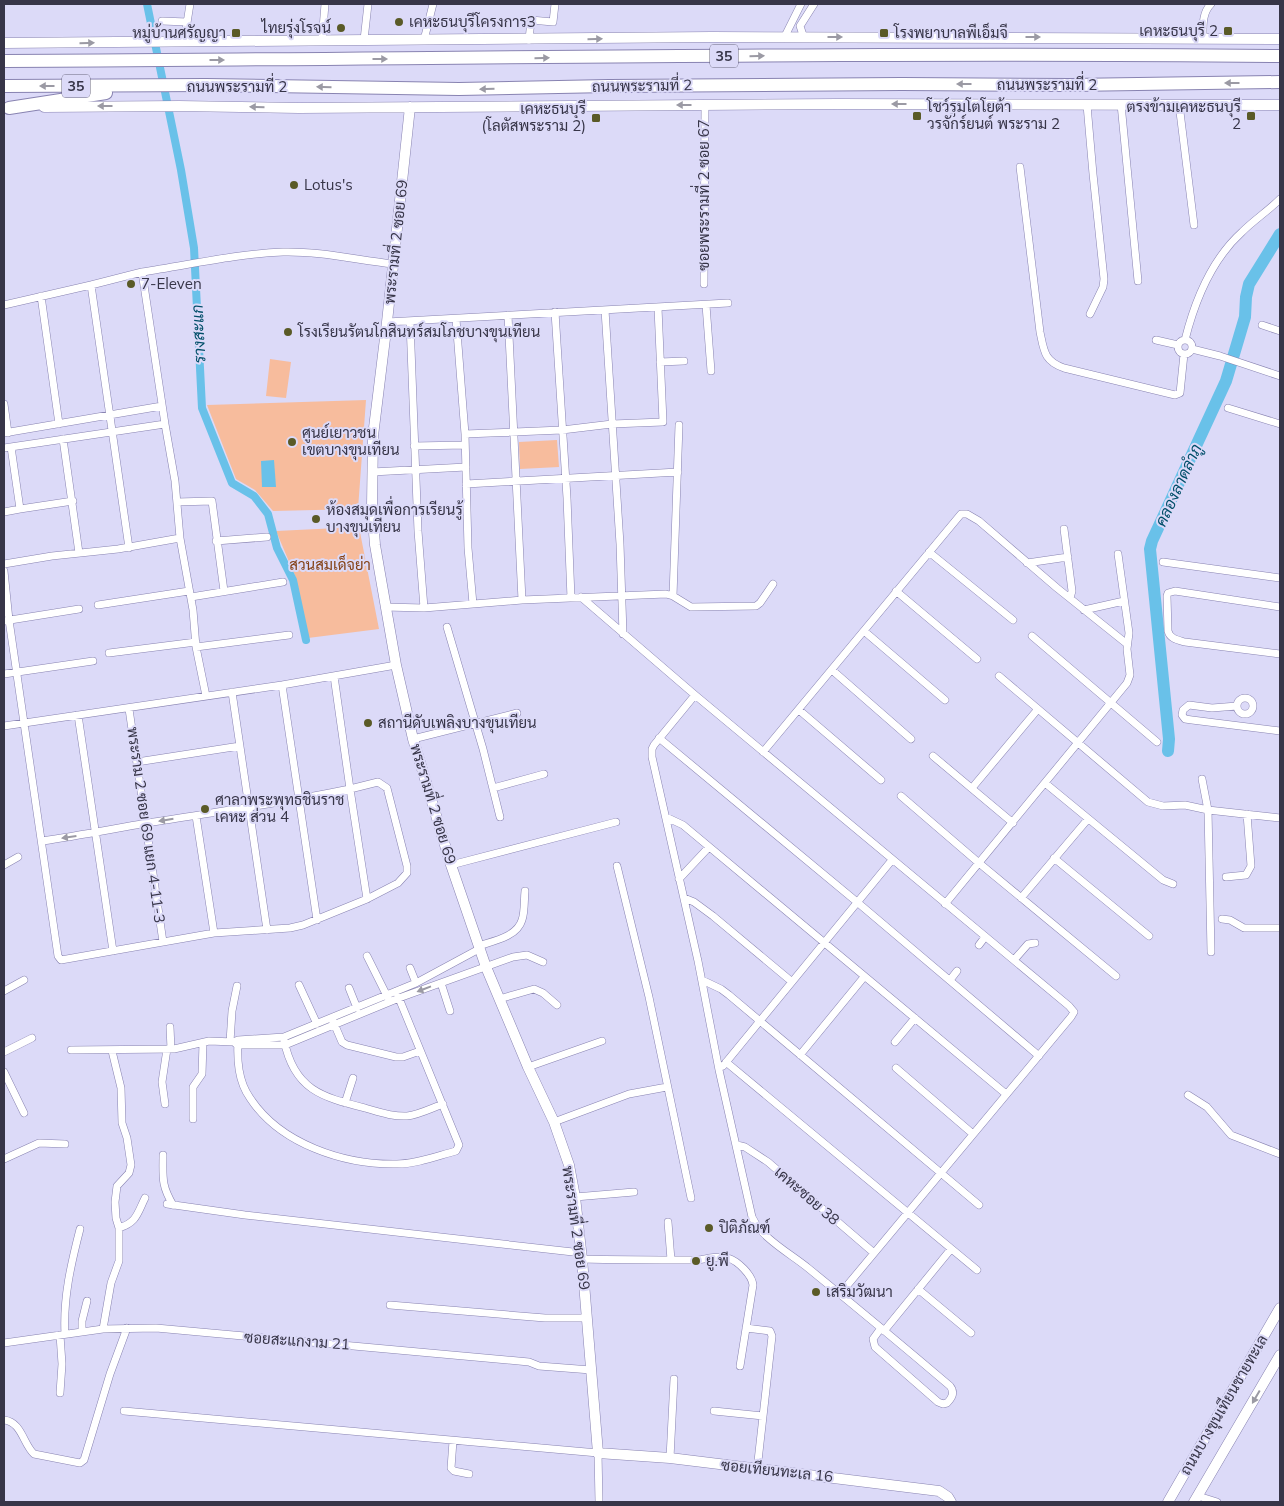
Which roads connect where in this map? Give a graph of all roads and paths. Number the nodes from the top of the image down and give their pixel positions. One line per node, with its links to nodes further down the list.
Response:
1 (190, 4): 10 (street)
2 (325, 4): 18 (street)
3 (368, 4): 15 (street)
4 (433, 4): 16 (street)
5 (555, 4): 17 (street)
6 (801, 4): 11 (street)
7 (814, 4): 12 (street)
8 (1211, 4): 13 (street)
9 (162, 20): 10 (street)
10 (187, 22): 19 (street)
11 (784, 38): 12 (main road, 35); 17 (main road, 35, one-way to 11)
12 (804, 38): 13 (main road, 35, one-way to 13)
13 (1203, 38): 14 (main road, 35)
14 (1280, 38)
15 (364, 40): 16 (main road, 35); 18 (main road, 35)
16 (424, 40): 17 (main road, 35)
17 (529, 40)
18 (322, 41): 19 (main road, 35)
19 (184, 42): 20 (main road, 35, one-way to 19)
20 (4, 43)
21 (1280, 56): 22 (highway, ถนนพระรามที่ 2 / 35, one-way to 21)
22 (4, 61)
23 (1280, 82): 25 (highway, ถนนพระรามที่ 2 / 35, one-way to 25)
24 (4, 86): 25 (highway, ถนนพระรามที่ 2 / 35, one-way to 24)
25 (148, 86): 32 (highway)
26 (1121, 104): 27 (main road, ถนนพระรามที่ 2 / 35); 29 (main road, ถนนพระรามที่ 2 / 35); 38 (street)
27 (1179, 104): 30 (main road, ถนนพระรามที่ 2 / 35); 35 (street)
28 (705, 105): 29 (main road, ถนนพระรามที่ 2 / 35, one-way to 28); 31 (main road, ถนนพระรามที่ 2 / 35, one-way to 31); 39 (street, ซอยพระรามที่ 2 ซอย 67)
29 (1088, 105): 48 (street)
30 (1280, 105)
31 (410, 107): 32 (main road, ถนนพระรามที่ 2 / 35, one-way to 32); 36 (main road, พระรามที่ 2 ซอย 69)
32 (6, 108)
33 (1020, 167): 59 (street)
34 (1280, 199): 56 (street)
35 (1194, 225)
36 (393, 264): 37 (street); 51 (main road, พระรามที่ 2 ซอย 69)
37 (142, 272): 40 (street); 65 (street)
38 (1138, 281)
39 (704, 284)
40 (91, 286): 41 (street); 67 (street)
41 (41, 296): 43 (street); 68 (street)
42 (728, 303): 44 (street)
43 (4, 305)
44 (706, 305): 45 (street); 62 (street)
45 (658, 308): 46 (street); 61 (street)
46 (605, 310): 47 (street); 70 (street)
47 (555, 312): 49 (street); 73 (street)
48 (1090, 314)
49 (508, 315): 50 (street); 74 (street)
50 (456, 319): 52 (street); 77 (street)
51 (387, 322): 52 (street); 84 (main road, พระรามที่ 2 ซอย 69)
52 (410, 322): 80 (street)
53 (1262, 325): 54 (street)
54 (1280, 331)
55 (1156, 340): 57 (street)
56 (1185, 340): 57 (street); 58 (street)
57 (1178, 345): 59 (street)
58 (1192, 349): 59 (street); 63 (street)
59 (1184, 354)
60 (684, 361): 61 (street)
61 (660, 362): 70 (street)
62 (711, 371)
63 (1280, 376)
64 (4, 404): 75 (street)
65 (162, 406): 67 (street); 69 (street)
66 (1228, 408): 71 (street)
67 (110, 414): 68 (street); 76 (street)
68 (59, 424): 75 (street)
69 (165, 424): 76 (street); 91 (street)
70 (612, 424): 73 (street); 86 (street)
71 (1280, 424)
72 (679, 425): 85 (street)
73 (562, 430): 74 (street); 87 (street)
74 (514, 432): 77 (street); 88 (street)
75 (6, 433)
76 (113, 433): 78 (street); 98 (street)
77 (465, 434): 79 (street)
78 (63, 439): 81 (street); 90 (street)
79 (465, 444): 80 (street); 82 (street)
80 (414, 446): 83 (street)
81 (8, 448): 92 (street)
82 (466, 467): 83 (street); 89 (street)
83 (415, 470): 84 (street); 124 (street)
84 (372, 472): 122 (main road, พระรามที่ 2 ซอย 69)
85 (678, 472): 86 (street); 114 (street)
86 (617, 476): 87 (street); 113 (street)
87 (566, 477): 88 (street); 116 (street)
88 (516, 480): 89 (street); 118 (street)
89 (466, 484): 120 (street)
90 (73, 501): 92 (street); 100 (street)
91 (177, 502): 96 (street); 97 (street)
92 (20, 509): 93 (street)
93 (4, 512)
94 (1064, 529): 102 (street)
95 (267, 537): 97 (street)
96 (180, 538): 98 (street); 112 (street)
97 (216, 541): 111 (street)
98 (128, 548): 100 (street)
99 (929, 552): 103 (street); 110 (street); 128 (street)
100 (80, 553): 105 (street)
101 (1118, 554): 119 (street)
102 (1068, 557): 103 (street); 117 (street)
103 (1027, 562): 117 (street)
104 (1163, 562): 107 (street)
105 (4, 564)
106 (4, 571): 127 (street)
107 (1280, 578)
108 (283, 582): 111 (street)
109 (773, 584): 114 (street)
110 (896, 590): 130 (street); 138 (street)
111 (224, 591): 112 (street)
112 (190, 594): 121 (street); 135 (street)
113 (622, 596): 114 (street); 115 (street); 131 (street)
114 (673, 596)
115 (581, 597): 116 (street); 131 (street)
116 (571, 598): 118 (street)
117 (1070, 598): 126 (street)
118 (522, 600): 120 (street)
119 (1124, 600): 126 (street); 134 (street)
120 (473, 604): 124 (street)
121 (98, 605)
122 (385, 607): 124 (street); 140 (main road, พระรามที่ 2 ซอย 69)
123 (1280, 607): 137 (street)
124 (424, 608)
125 (79, 609): 127 (street)
126 (1084, 610): 134 (street)
127 (6, 620): 142 (street)
128 (1013, 620)
129 (447, 627): 159 (street)
130 (864, 631): 141 (street); 150 (street)
131 (622, 634): 149 (street)
132 (289, 635): 135 (street)
133 (1032, 636): 151 (street)
134 (1127, 644): 151 (street)
135 (196, 645): 136 (street); 148 (street)
136 (109, 654)
137 (1280, 654)
138 (977, 659)
139 (93, 662): 142 (street)
140 (396, 665): 144 (street); 163 (main road, พระรามที่ 2 ซอย 69)
141 (832, 670): 155 (street); 164 (street)
142 (16, 672): 143 (street); 158 (street)
143 (4, 674)
144 (334, 676): 146 (street); 177 (street)
145 (999, 676): 154 (street)
146 (282, 685): 147 (street); 179 (street)
147 (232, 692): 148 (street); 167 (street)
148 (206, 696): 153 (street)
149 (695, 696): 162 (street); 168 (street)
150 (945, 700)
151 (1112, 703): 165 (street); 166 (street)
152 (1237, 706): 161 (street)
153 (129, 709): 157 (street); 170 (street, พระราม 2 ซอย 69 แยก 4-11-3)
154 (1038, 709): 166 (street); 176 (street)
155 (799, 710): 168 (street); 173 (street)
156 (516, 713): 159 (street)
157 (78, 715): 158 (street); 191 (street)
158 (25, 723): 160 (street); 192 (street)
159 (475, 724): 163 (street); 175 (street)
160 (4, 726)
161 (1280, 731)
162 (659, 738): 185 (street); 208 (street)
163 (413, 739): 199 (main road, พระรามที่ 2 ซอย 69)
164 (911, 739)
165 (1157, 742)
166 (1079, 743): 174 (street); 181 (street)
167 (240, 746): 170 (street); 180 (street)
168 (763, 752): 196 (street)
169 (933, 756): 176 (street)
170 (138, 762): 189 (street, พระราม 2 ซอย 69 แยก 4-11-3)
171 (544, 774): 175 (street)
172 (1202, 779): 181 (street)
173 (881, 780)
174 (1045, 783): 187 (street); 190 (street)
175 (493, 788): 184 (street)
176 (972, 788): 190 (street)
177 (350, 789): 179 (street); 207 (street); 207 (street)
178 (901, 796): 197 (street)
179 (300, 800): 180 (street); 211 (street)
180 (249, 807): 183 (street); 213 (street)
181 (1208, 810): 182 (street); 223 (street)
182 (1247, 814): 186 (street); 201 (street)
183 (196, 816): 189 (street, one-way to 189); 214 (street)
184 (500, 817)
185 (666, 817): 193 (street); 202 (street)
186 (1280, 818)
187 (1088, 819): 195 (street); 203 (street)
188 (616, 822): 199 (street)
189 (146, 823): 191 (street); 217 (street, พระราม 2 ซอย 69 แยก 4-11-3)
190 (1013, 823): 197 (street)
191 (96, 833): 192 (street, one-way to 192); 222 (street)
192 (42, 841): 222 (street)
193 (709, 847): 202 (street); 218 (street)
194 (18, 858): 198 (street)
195 (1054, 858): 206 (street); 215 (street)
196 (892, 860): 208 (street); 209 (street)
197 (979, 863): 206 (street); 209 (street)
198 (4, 865)
199 (451, 865): 221 (main road, พระรามที่ 2 ซอย 69)
200 (617, 866): 272 (street)
201 (1226, 877)
202 (680, 879): 205 (street)
203 (1174, 884)
204 (525, 891): 221 (street)
205 (684, 898): 233 (street); 236 (street)
206 (1022, 898): 230 (street)
207 (367, 899): 211 (street)
208 (857, 902): 218 (street); 234 (street)
209 (945, 904): 216 (street)
210 (1222, 919): 212 (street)
211 (317, 920): 213 (street)
212 (1280, 928)
213 (268, 930): 214 (street)
214 (214, 933): 217 (street)
215 (1149, 936)
216 (985, 937): 220 (street); 225 (street)
217 (163, 942): 222 (street)
218 (824, 942): 231 (street); 236 (street)
219 (1035, 943): 225 (street)
220 (978, 944)
221 (479, 948): 227 (main road, พระรามที่ 2 ซอย 69); 235 (street)
222 (113, 951)
223 (1211, 952)
224 (367, 956): 243 (street)
225 (1014, 960): 265 (street)
226 (543, 962): 227 (street)
227 (486, 967): 237 (street); 244 (main road, พระรามที่ 2 ซอย 69)
228 (410, 968): 235 (street)
229 (957, 971): 234 (street)
230 (1116, 976)
231 (864, 977): 248 (street); 264 (street)
232 (24, 980): 241 (street)
233 (702, 980): 249 (street); 269 (street)
234 (950, 980): 265 (street)
235 (416, 982): 242 (street)
236 (791, 982): 249 (street)
237 (441, 983): 242 (street, one-way to 242); 247 (street)
238 (299, 985): 251 (street)
239 (237, 986): 256 (street)
240 (349, 988): 246 (street)
241 (4, 991)
242 (398, 995): 243 (street); 262 (street)
243 (388, 999): 246 (street); 250 (street)
244 (499, 999): 245 (street); 267 (main road, พระรามที่ 2 ซอย 69)
245 (557, 1005)
246 (357, 1008): 250 (street)
247 (450, 1011)
248 (915, 1018): 257 (street); 273 (street)
249 (759, 1021): 264 (street); 266 (street)
250 (333, 1022): 251 (street); 254 (street); 262 (street)
251 (317, 1024): 254 (street)
252 (170, 1027): 259 (street)
253 (32, 1038): 263 (street)
254 (285, 1041): 256 (street); 275 (street)
255 (602, 1041): 267 (street)
256 (235, 1042): 258 (street); 277 (street)
257 (895, 1042)
258 (203, 1043): 259 (street); 279 (street)
259 (169, 1049): 261 (street); 276 (street)
260 (71, 1050): 261 (street)
261 (112, 1051): 295 (street)
262 (420, 1051): 277 (street)
263 (4, 1052)
264 (800, 1055): 287 (street)
265 (1039, 1056): 273 (street)
266 (726, 1062): 269 (street); 293 (street)
267 (528, 1067): 280 (main road, พระรามที่ 2 ซอย 69)
268 (896, 1068): 281 (street)
269 (719, 1070): 283 (street)
270 (4, 1072): 278 (street)
271 (353, 1078): 275 (street)
272 (667, 1087): 280 (street); 291 (street)
273 (1006, 1094): 281 (street)
274 (1188, 1095): 284 (street)
275 (345, 1103): 277 (street)
276 (165, 1104)
277 (443, 1104)
278 (24, 1113)
279 (193, 1119)
280 (554, 1122): 289 (main road, พระรามที่ 2 ซอย 69)
281 (973, 1134): 287 (street)
282 (65, 1144): 286 (street)
283 (737, 1145): 298 (street, เคหะซอย 38); 303 (street)
284 (1280, 1154)
285 (164, 1155): 299 (street)
286 (4, 1159)
287 (941, 1172): 292 (street); 293 (street)
288 (634, 1192): 289 (street)
289 (575, 1197): 299 (main road, พระรามที่ 2 ซอย 69)
290 (145, 1198): 295 (street)
291 (691, 1198)
292 (979, 1205)
293 (907, 1214): 297 (street); 298 (street)
294 (668, 1222): 300 (street)
295 (119, 1228): 310 (street)
296 (80, 1229): 314 (street)
297 (951, 1250): 301 (street); 302 (street)
298 (874, 1253): 303 (street)
299 (582, 1256): 300 (street); 307 (main road, พระรามที่ 2 ซอย 69)
300 (671, 1260): 309 (street)
301 (977, 1270)
302 (918, 1289): 311 (street); 313 (street)
303 (840, 1294): 311 (street)
304 (87, 1301): 312 (street)
305 (390, 1305): 307 (street)
306 (1280, 1308): 333 (main road, ถนนบางขุนเทียนชายทะเล)
307 (587, 1318): 318 (main road, พระรามที่ 2 ซอย 69)
308 (127, 1328): 310 (street, ซอยสะแกงาม 21); 318 (street, ซอยสะแกงาม 21); 324 (street)
309 (746, 1328): 317 (street); 323 (street)
310 (103, 1329): 312 (street, ซอยสะแกงาม 21)
311 (882, 1329): 311 (street)
312 (82, 1332): 314 (street, ซอยสะแกงาม 21)
313 (971, 1333)
314 (63, 1334): 315 (street, ซอยสะแกงาม 21); 320 (street)
315 (4, 1343)
316 (1280, 1355): 330 (main road, ถนนบางขุนเทียนชายทะเล, one-way to 330)
317 (740, 1366)
318 (591, 1370): 326 (main road, พระรามที่ 2 ซอย 69)
319 (674, 1379): 327 (street)
320 (60, 1393)
321 (124, 1411): 325 (street)
322 (714, 1411): 323 (street)
323 (763, 1416): 328 (street)
324 (4, 1420)
325 (453, 1441): 326 (street); 329 (street)
326 (598, 1453): 327 (main road, ซอยเทียนทะเล 16); 331 (street)
327 (670, 1458): 328 (main road, ซอยเทียนทะเล 16)
328 (757, 1470): 332 (main road, ซอยเทียนทะเล 16)
329 (469, 1474)
330 (1196, 1499): 334 (street)
331 (599, 1502)
332 (951, 1502)
333 (1168, 1502)
334 (1217, 1502)

